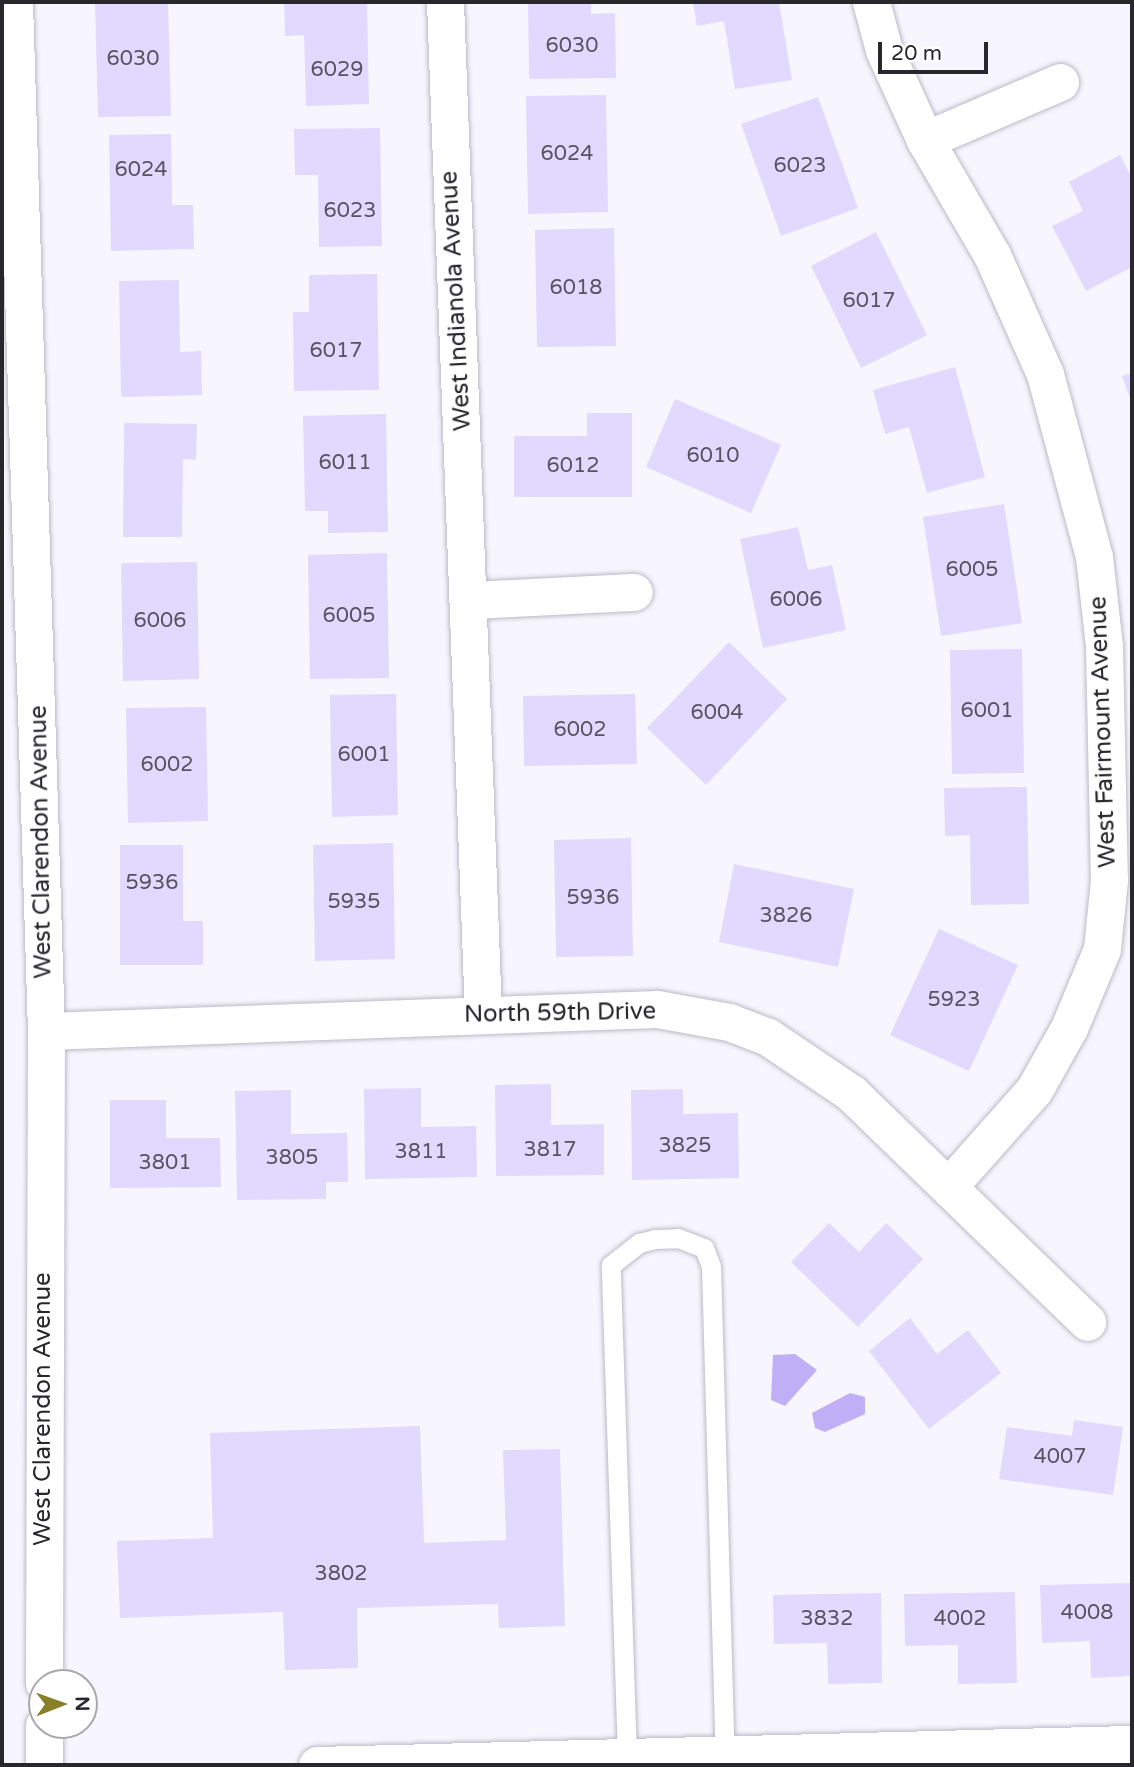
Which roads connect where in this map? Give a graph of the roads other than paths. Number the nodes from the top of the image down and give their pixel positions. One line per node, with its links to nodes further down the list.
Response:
1 (14, 2): 9 (street, West Clarendon Avenue)
2 (445, 2): 7 (street, West Indianola Avenue)
3 (871, 2): 5 (street, West Fairmount Avenue)
4 (1060, 82): 5 (street)
5 (925, 139): 10 (street, West Fairmount Avenue)
6 (634, 592): 7 (street)
7 (470, 600): 8 (street, West Indianola Avenue)
8 (483, 1014): 9 (street, North 59th Drive); 10 (street, North 59th Drive)
9 (46, 1031): 12 (street, West Clarendon Avenue)
10 (949, 1186): 11 (street, North 59th Drive)
11 (1087, 1322)
12 (44, 1669)
13 (44, 1739): 17 (street)
14 (1132, 1744): 15 (street)
15 (725, 1755): 16 (street); 16 (lane)
16 (627, 1757): 18 (street)
17 (44, 1765)
18 (317, 1765)

